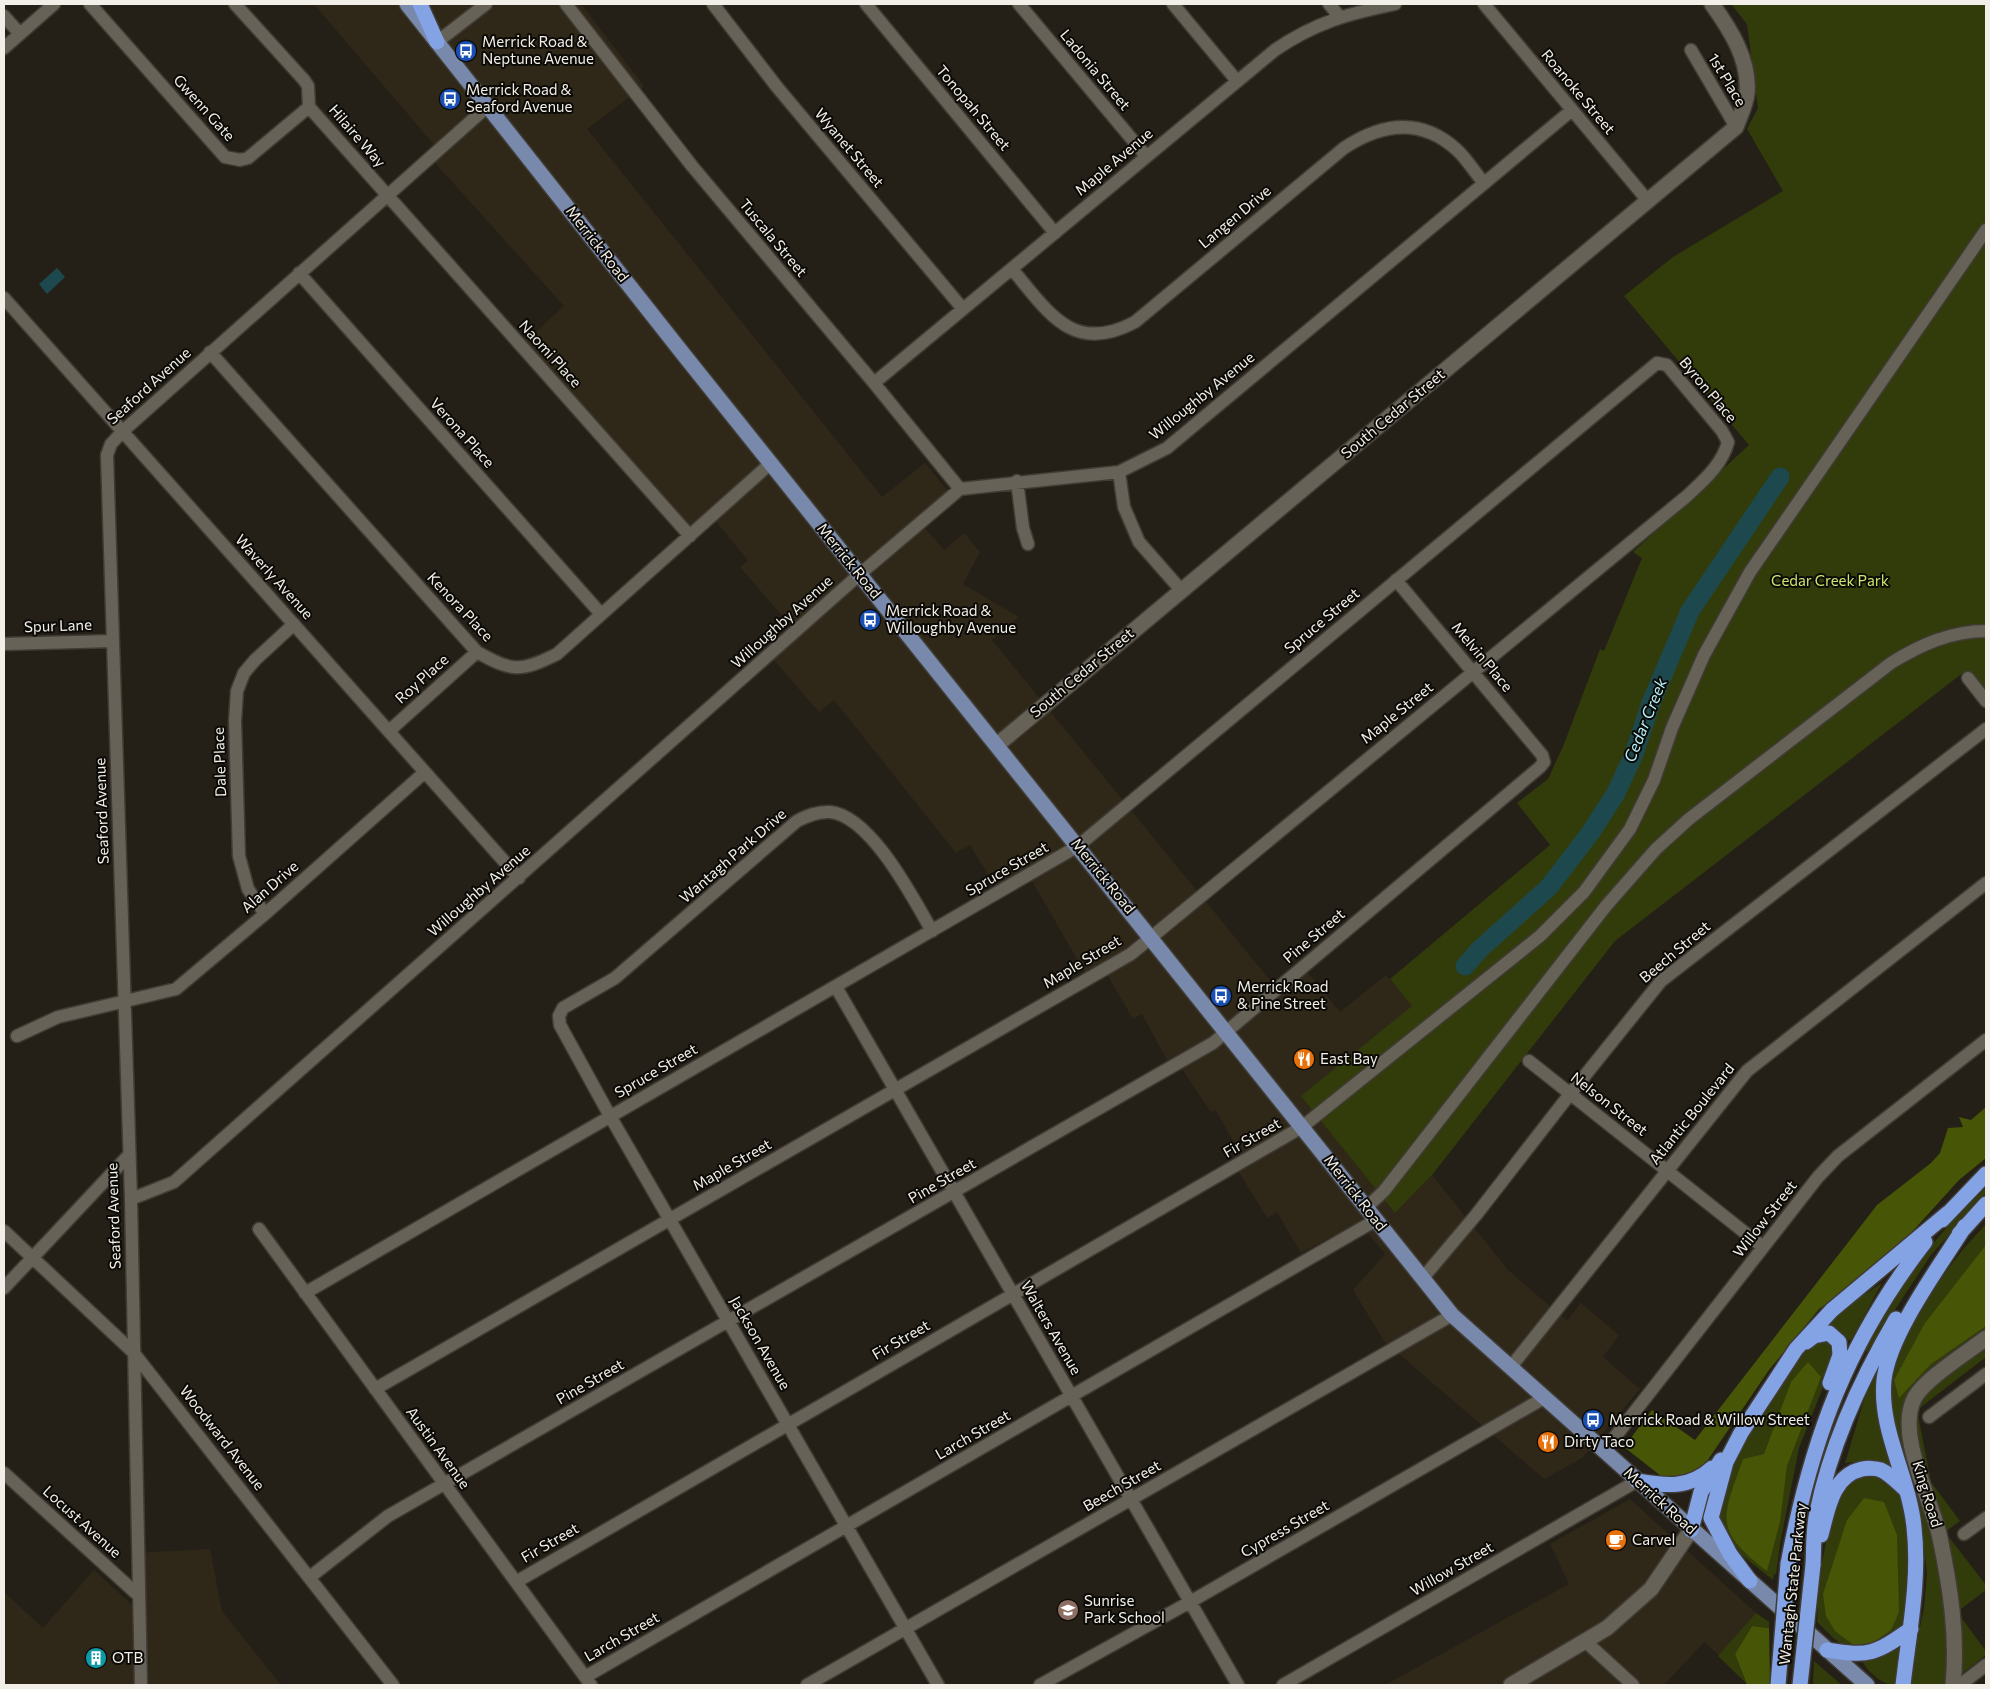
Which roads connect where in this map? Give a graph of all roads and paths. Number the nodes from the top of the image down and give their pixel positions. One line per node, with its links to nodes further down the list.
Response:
1 (54, 4): 18 (street)
2 (90, 4): 24 (street, Gwenn Gate)
3 (235, 4): 24 (street, Hilaire Way)
4 (406, 4): 19 (main road, Merrick Road)
5 (420, 4): 19 (highway)
6 (486, 4): 19 (street)
7 (566, 4): 39 (street, Tuscala Street)
8 (713, 4): 36 (street, Wyanet Street)
9 (866, 4): 32 (street, Tonopah Street)
10 (1019, 4): 27 (street, Ladonia Street)
11 (1173, 4): 22 (street)
12 (1329, 4): 17 (street)
13 (1395, 4): 17 (street, Maple Avenue)
14 (1484, 4): 25 (street, Roanoke Street)
15 (1712, 4): 26 (street)
16 (4, 16): 18 (street)
17 (1339, 16): 22 (street, Maple Avenue)
18 (20, 34): 20 (street)
19 (437, 42): 23 (main road, Merrick Road)
20 (4, 48)
21 (1691, 50): 26 (street, 1st Place)
22 (1237, 81): 27 (street, Maple Avenue)
23 (488, 106): 29 (street, Seaford Avenue); 42 (main road, Merrick Road)
24 (310, 107): 29 (street, Hilaire Way)
25 (1572, 110): 28 (street, Willoughby Avenue); 30 (street, Roanoke Street)
26 (1736, 126): 30 (street, South Cedar Street)
27 (1146, 156): 32 (street, Maple Avenue)
28 (1484, 183): 33 (street, Langen Drive); 43 (street, Willoughby Avenue)
29 (387, 195): 34 (street, Seaford Avenue); 46 (street, Naomi Place)
30 (1648, 201): 50 (street, South Cedar Street)
31 (1986, 230): 81 (street, Fir Street)
32 (1055, 233): 33 (street, Maple Avenue)
33 (1012, 269): 36 (street, Maple Avenue)
34 (299, 273): 37 (street, Seaford Avenue); 51 (street, Verona Place)
35 (4, 298): 40 (street, Waverly Avenue)
36 (963, 310): 39 (street, Maple Avenue)
37 (210, 352): 40 (street, Seaford Avenue); 56 (street, Kenora Place)
38 (1651, 367): 41 (street, Byron Place); 49 (street, Spruce Street)
39 (874, 384): 45 (street, Tuscala Street)
40 (122, 431): 52 (street, Waverly Avenue); 54 (street, Seaford Avenue)
41 (1726, 452): 57 (street, Maple Street)
42 (771, 463): 46 (street, Kenora Place); 48 (main road, Merrick Road)
43 (1119, 472): 44 (street, Willoughby Avenue); 50 (street)
44 (1018, 481): 45 (street, Willoughby Avenue); 47 (street)
45 (960, 489): 48 (street, Willoughby Avenue)
46 (690, 536): 51 (street, Kenora Place)
47 (1028, 544)
48 (860, 574): 62 (main road, Merrick Road); 66 (street, Willoughby Avenue)
49 (1396, 580): 57 (street, Melvin Place); 65 (street, Spruce Street)
50 (1181, 590): 62 (street, South Cedar Street)
51 (602, 614): 56 (street, Kenora Place)
52 (294, 624): 61 (street, Waverly Avenue); 68 (street, Dale Place)
53 (1986, 631): 88 (street)
54 (113, 641): 55 (street, Spur Lane); 72 (street, Seaford Avenue)
55 (4, 644)
56 (477, 652): 61 (street, Roy Place)
57 (1474, 671): 63 (street, Melvin Place); 70 (street, Maple Street)
58 (1968, 678): 59 (street)
59 (1986, 702)
60 (1986, 729): 79 (street, Beech Street)
61 (389, 731): 64 (street, Waverly Avenue)
62 (997, 745): 65 (main road, Merrick Road)
63 (1542, 755): 74 (street, Pine Street)
64 (425, 772): 66 (street, Waverly Avenue); 68 (street, Alan Drive)
65 (1078, 846): 69 (street, Spruce Street); 70 (main road, Merrick Road)
66 (519, 878): 86 (street, Willoughby Avenue)
67 (1986, 883): 83 (street, Atlantic Boulevard)
68 (265, 914): 72 (street, Alan Drive)
69 (932, 931): 71 (street, Spruce Street); 73 (street, Wantagh Park Drive)
70 (1151, 936): 74 (main road, Merrick Road); 78 (street, Maple Street)
71 (836, 987): 78 (street, Walters Avenue); 80 (street, Spruce Street)
72 (123, 1003): 75 (street, Alan Drive); 82 (street, Seaford Avenue)
73 (559, 1016): 80 (street, Jackson Avenue)
74 (1227, 1032): 81 (main road, Merrick Road); 85 (street, Pine Street)
75 (17, 1036)
76 (1986, 1040): 95 (street, Willow Street)
77 (1529, 1061): 79 (street, Nelson Street)
78 (895, 1089): 85 (street, Walters Avenue); 90 (street, Maple Street)
79 (1570, 1094): 83 (street, Nelson Street); 97 (street, Beech Street)
80 (610, 1116): 90 (street, Jackson Avenue); 99 (street, Spruce Street)
81 (1302, 1127): 88 (main road, Merrick Road); 100 (street, Fir Street)
82 (129, 1155): 86 (street, Seaford Avenue); 96 (street)
83 (1668, 1170): 95 (street, Nelson Street); 106 (street, Atlantic Boulevard)
84 (1986, 1174): 89 (highway, Wantagh State Parkway)
85 (954, 1192): 100 (street, Walters Avenue); 102 (street, Pine Street)
86 (131, 1200): 105 (street, Seaford Avenue)
87 (1986, 1204): 92 (highway, Wantagh State Parkway)
88 (1366, 1208): 91 (main road, Merrick Road)
89 (1948, 1213): 104 (highway); 119 (highway, Wantagh State Parkway)
90 (670, 1219): 102 (street, Jackson Avenue); 108 (street, Maple Street)
91 (1376, 1220): 97 (main road, Merrick Road); 109 (street, Larch Street)
92 (1965, 1226): 120 (highway); 126 (highway, Wantagh State Parkway)
93 (259, 1229): 99 (street, Austin Avenue)
94 (4, 1231): 96 (street, Woodward Avenue)
95 (1763, 1247): 114 (street, Willow Street)
96 (32, 1257): 98 (street); 105 (street, Woodward Avenue)
97 (1422, 1279): 101 (main road, Merrick Road)
98 (4, 1288)
99 (305, 1293): 108 (street, Austin Avenue)
100 (1013, 1295): 109 (street, Walters Avenue); 112 (street, Fir Street)
101 (1452, 1315): 106 (main road, Merrick Road); 121 (street, Beech Street)
102 (729, 1322): 112 (street, Jackson Avenue); 118 (street, Pine Street)
103 (1986, 1338): 151 (street, King Road)
104 (1796, 1349): 113 (highway); 119 (highway)
105 (133, 1352): 127 (street, Woodward Avenue); 130 (street, Seaford Avenue)
106 (1510, 1368): 110 (main road, Merrick Road)
107 (1986, 1374): 111 (street)
108 (375, 1389): 118 (street, Austin Avenue)
109 (1072, 1397): 121 (street, Walters Avenue); 123 (street, Larch Street)
110 (1544, 1398): 114 (main road, Merrick Road); 131 (street, Cypress Street)
111 (1929, 1417)
112 (788, 1424): 123 (street, Jackson Avenue); 129 (street, Fir Street)
113 (1741, 1433): 115 (highway); 128 (highway)
114 (1604, 1451): 117 (main road, Merrick Road)
115 (1719, 1462): 117 (highway); 124 (highway)
116 (4, 1473): 130 (street, Locust Avenue)
117 (1637, 1481): 124 (main road, Merrick Road); 144 (street, Willow Street)
118 (445, 1484): 127 (street, Pine Street); 129 (street, Austin Avenue)
119 (1804, 1489): 147 (highway, Wantagh State Parkway, bridge)
120 (1906, 1490): 126 (highway); 132 (highway)
121 (1131, 1499): 131 (street, Walters Avenue); 133 (street, Beech Street)
122 (1986, 1518): 125 (street)
123 (847, 1527): 133 (street, Jackson Avenue); 137 (street, Larch Street)
124 (1691, 1530): 128 (main road, Merrick Road); 134 (street)
125 (1964, 1534)
126 (1812, 1565): 148 (highway, Wantagh State Parkway, bridge)
127 (310, 1576): 139 (street, Woodward Avenue)
128 (1750, 1581): 135 (main road, Merrick Road)
129 (516, 1582): 137 (street, Austin Avenue)
130 (138, 1594): 138 (street, Seaford Avenue)
131 (1190, 1602): 142 (street, Cypress Street); 143 (street, Walters Avenue)
132 (1911, 1629): 135 (highway); 150 (highway)
133 (906, 1630): 140 (street, Beech Street); 141 (street, Jackson Avenue)
134 (1586, 1642): 145 (street); 146 (street)
135 (1827, 1650): 149 (main road, Merrick Road)
136 (1986, 1665): 152 (street)
137 (588, 1681)
138 (141, 1685)
139 (393, 1685)
140 (807, 1685)
141 (938, 1685)
142 (1040, 1685)
143 (1238, 1685)
144 (1283, 1685)
145 (1511, 1685)
146 (1634, 1685)
147 (1778, 1685)
148 (1800, 1685)
149 (1866, 1685)
150 (1903, 1685)
151 (1953, 1685)
152 (1960, 1685)

